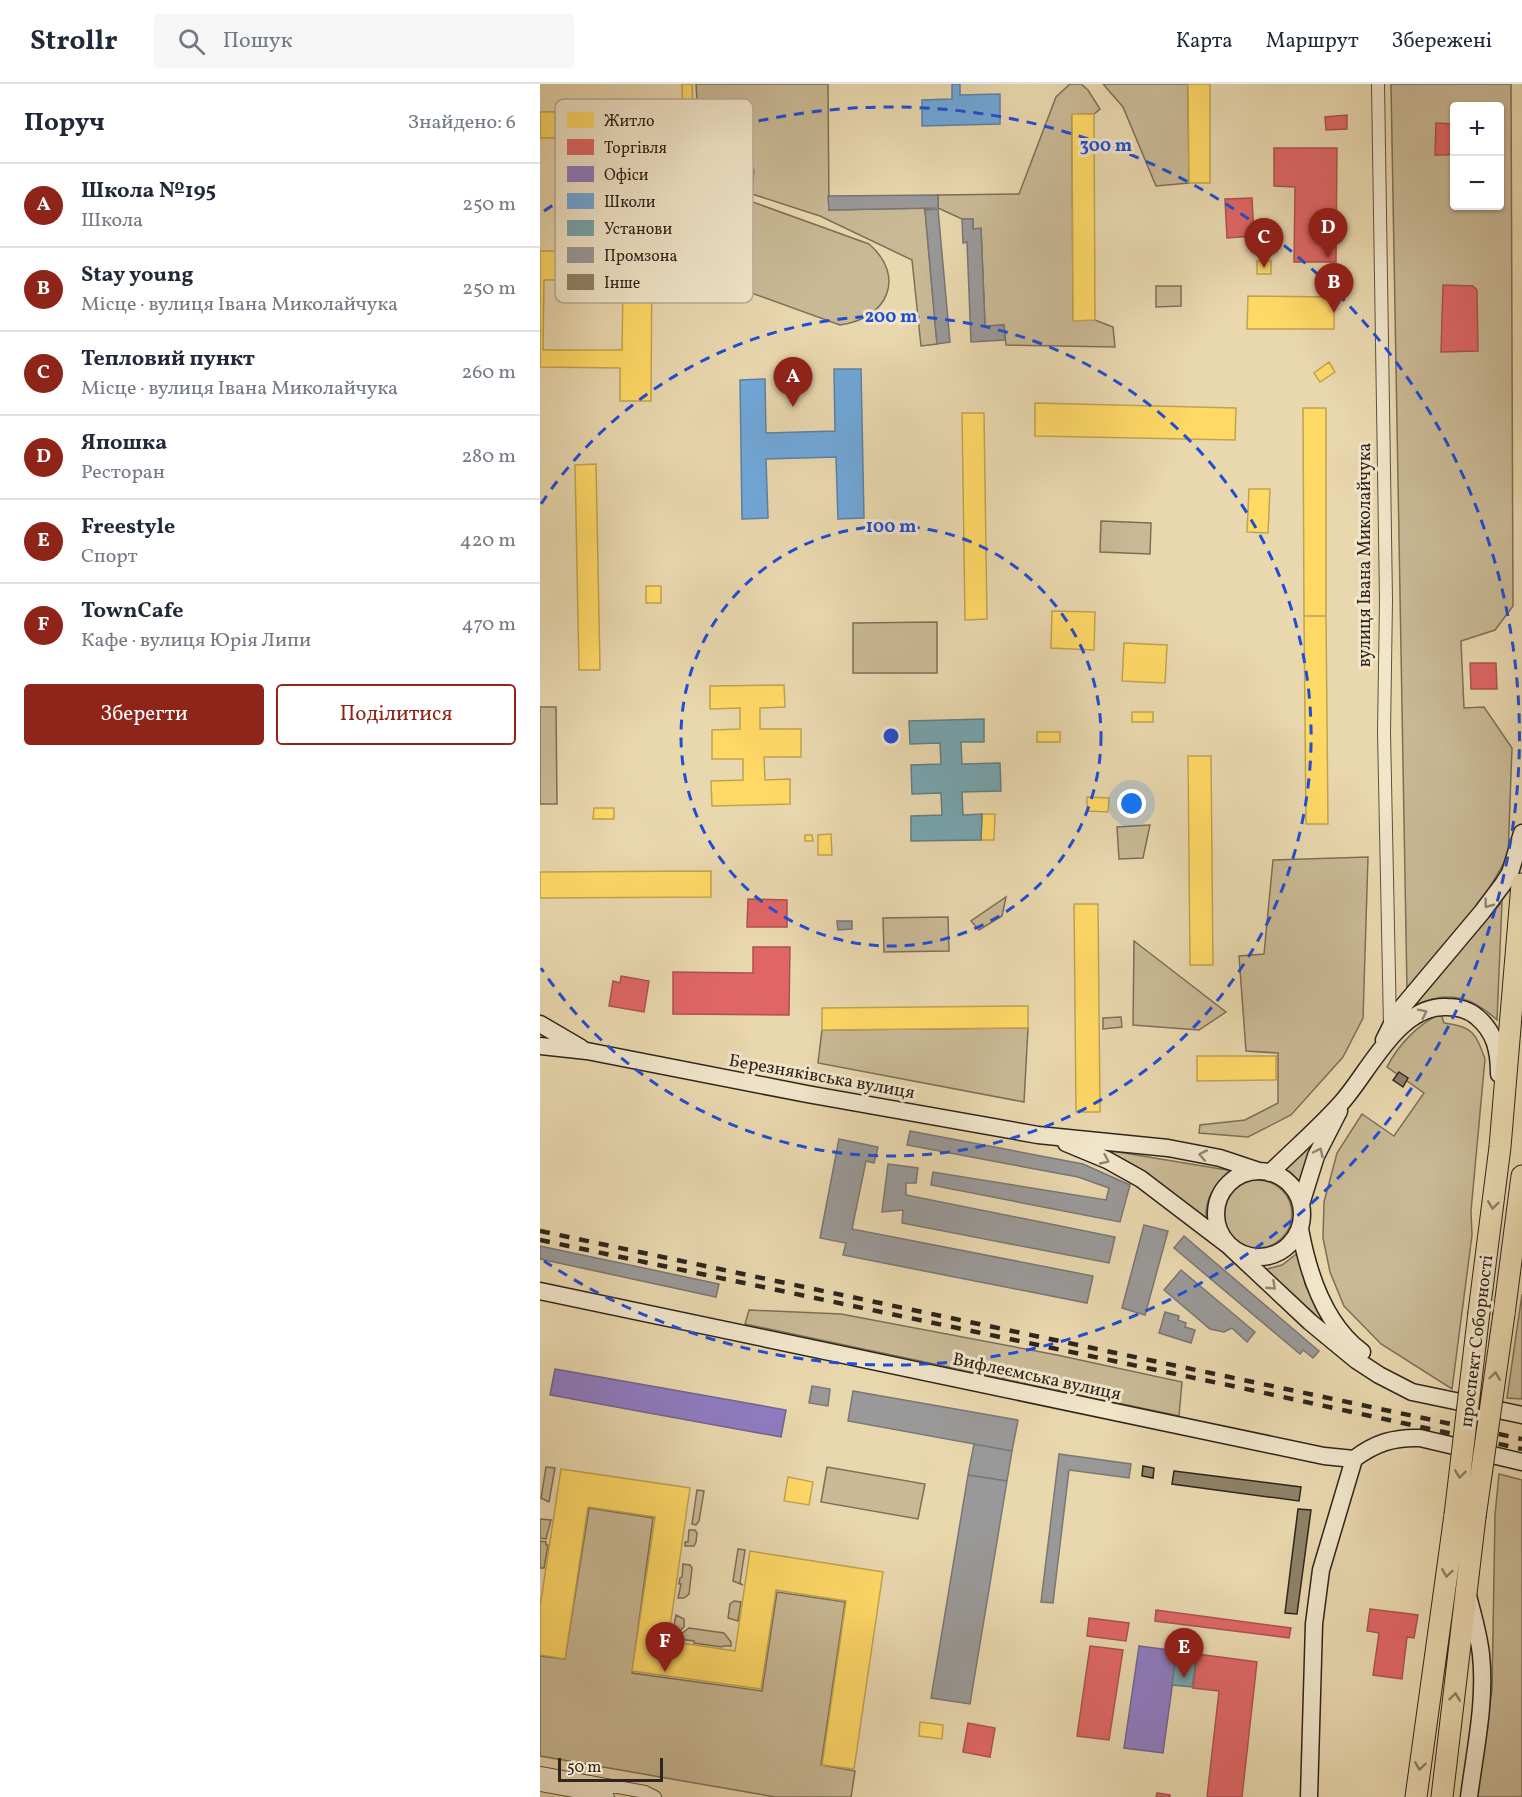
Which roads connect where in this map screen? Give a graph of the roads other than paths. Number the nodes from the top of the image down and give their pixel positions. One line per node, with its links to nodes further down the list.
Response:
1 (1378, 84): 5 (street, вулиця Івана Миколайчука)
2 (1522, 833): 5 (street, вулиця Івана Миколайчука, one-way to 5)
3 (1522, 884): 11 (highway, проспект Соборності)
4 (540, 1024): 7 (street, Березняківська вулиця)
5 (1390, 1026): 8 (street, вулиця Івана Миколайчука)
6 (540, 1046): 7 (street, Березняківська вулиця)
7 (587, 1051): 10 (street, Березняківська вулиця)
8 (1379, 1051): 9 (street, вулиця Івана Миколайчука); 11 (street, вулиця Івана Миколайчука, one-way to 11)
9 (1343, 1101): 12 (street, вулиця Івана Миколайчука); 14 (street, вулиця Івана Миколайчука, one-way to 9)
10 (1051, 1137): 12 (street, Березняківська вулиця, one-way to 10); 16 (street, Березняківська вулиця, one-way to 16)
11 (1500, 1147): 22 (highway, проспект Соборності, one-way to 22, bridge)
12 (1264, 1172): 14 (street); 16 (street)
13 (1522, 1176): 22 (highway, проспект Соборності, one-way to 13, bridge)
14 (1301, 1204): 15 (street)
15 (1300, 1229): 16 (street); 18 (street)
16 (1229, 1246): 18 (street, one-way to 18)
17 (540, 1291): 20 (street, Вифлеємська вулиця)
18 (1434, 1396): 19 (street)
19 (1522, 1415)
20 (1354, 1459): 21 (street); 28 (street)
21 (1522, 1462)
22 (1465, 1516): 23 (highway, проспект Соборності); 29 (highway, проспект Соборності, one-way to 29)
23 (1468, 1593): 30 (highway, проспект Соборності, one-way to 23); 31 (street)
24 (540, 1773): 27 (street)
25 (540, 1785): 26 (street)
26 (608, 1797)
27 (655, 1797)
28 (1309, 1797)
29 (1416, 1797)
30 (1442, 1797)
31 (1468, 1797)

